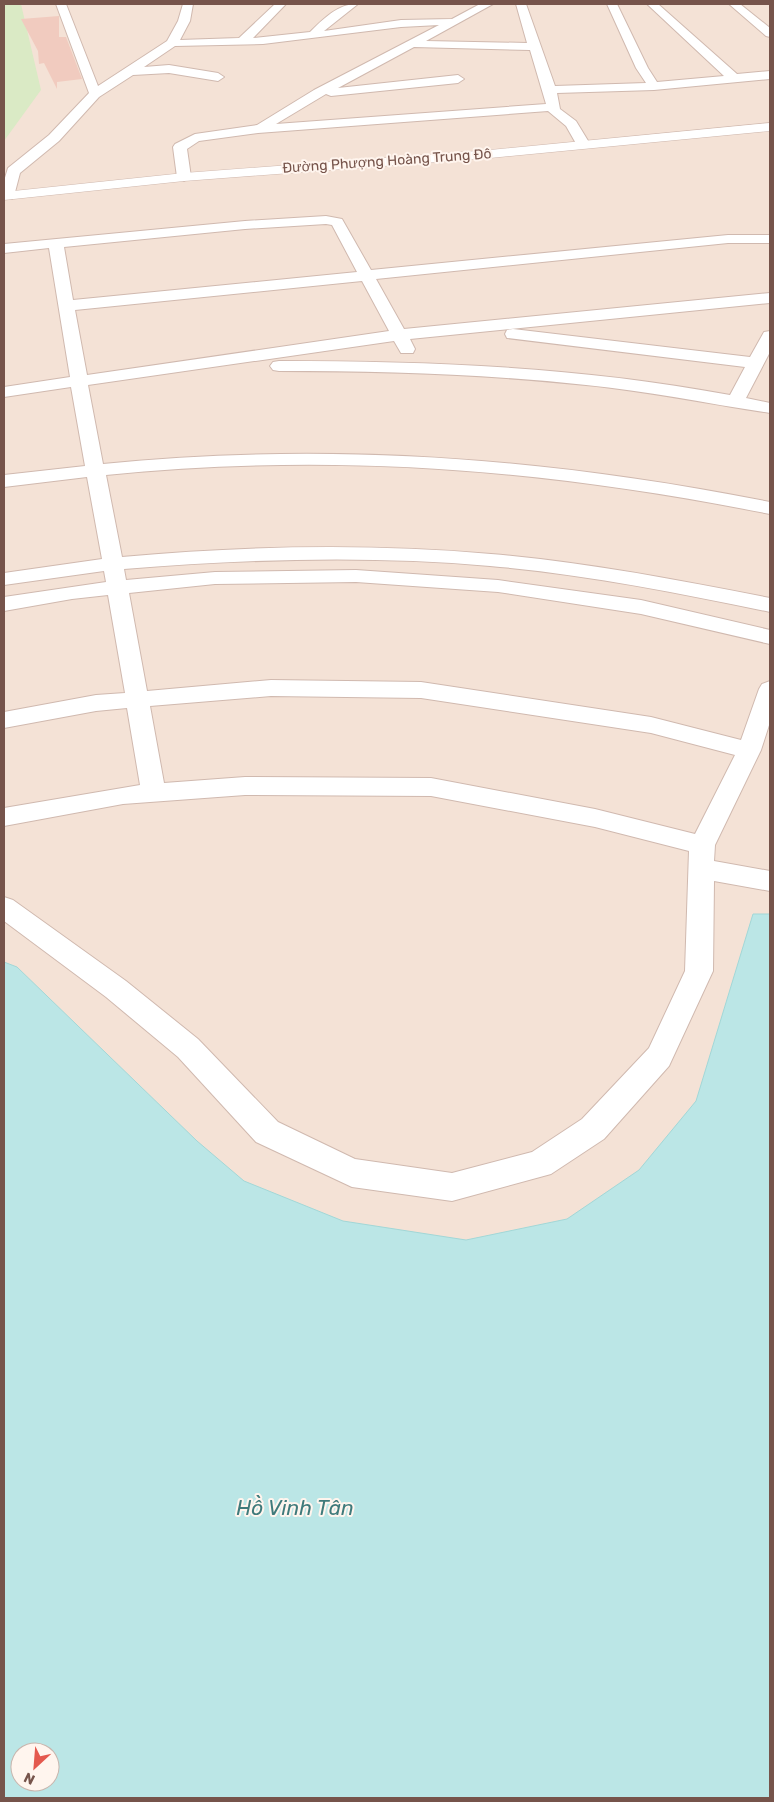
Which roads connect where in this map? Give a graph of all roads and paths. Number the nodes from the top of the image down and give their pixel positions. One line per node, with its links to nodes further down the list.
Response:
1 (61, 4): 25 (street)
2 (188, 4): 14 (street)
3 (281, 4): 13 (street)
4 (353, 4): 12 (street)
5 (488, 4): 10 (street)
6 (521, 4): 16 (street)
7 (612, 4): 22 (street)
8 (652, 4): 21 (street)
9 (734, 4): 11 (street)
10 (453, 22): 12 (street); 15 (street)
11 (770, 34)
12 (314, 35): 13 (street)
13 (244, 40): 14 (street)
14 (172, 43): 18 (street)
15 (413, 44): 17 (street); 24 (street)
16 (535, 47): 17 (street); 23 (street)
17 (452, 55): 24 (street)
18 (133, 71): 20 (street); 25 (street)
19 (770, 75): 21 (street)
20 (218, 77)
21 (735, 78): 22 (street)
22 (654, 86): 23 (street)
23 (550, 90): 26 (street)
24 (318, 93): 28 (street)
25 (95, 94): 30 (street)
26 (552, 107): 28 (street); 29 (street)
27 (770, 127): 29 (street, Đường Phượng Hoàng Trung Đô)
28 (258, 129): 31 (street)
29 (583, 144): 31 (street, Đường Phượng Hoàng Trung Đô)
30 (8, 170): 32 (street)
31 (184, 177): 32 (street, Đường Phượng Hoàng Trung Đô)
32 (5, 196)
33 (770, 239): 36 (street)
34 (56, 243): 35 (street); 36 (street); 38 (street)
35 (4, 248)
36 (367, 276): 38 (street); 40 (street)
37 (770, 298): 39 (street)
38 (66, 306): 45 (street)
39 (447, 330): 40 (street); 42 (street)
40 (399, 335): 43 (street); 44 (street)
41 (770, 336): 42 (street)
42 (756, 363): 47 (street)
43 (417, 367): 44 (street); 47 (street)
44 (108, 376): 45 (street)
45 (78, 381): 46 (street); 49 (street)
46 (4, 392)
47 (736, 401): 48 (street)
48 (770, 408)
49 (97, 470): 50 (street); 51 (street); 52 (street)
50 (4, 481)
51 (770, 508)
52 (112, 565): 53 (street); 54 (street); 56 (street)
53 (4, 579)
54 (118, 588): 55 (street); 57 (street); 59 (street)
55 (4, 604)
56 (770, 605)
57 (770, 638)
58 (770, 689): 61 (street)
59 (138, 699): 60 (street); 61 (street); 62 (street)
60 (4, 720)
61 (749, 750): 64 (street)
62 (153, 793): 63 (street); 64 (street)
63 (4, 816)
64 (702, 856): 65 (street); 66 (street)
65 (770, 881)
66 (4, 907)

